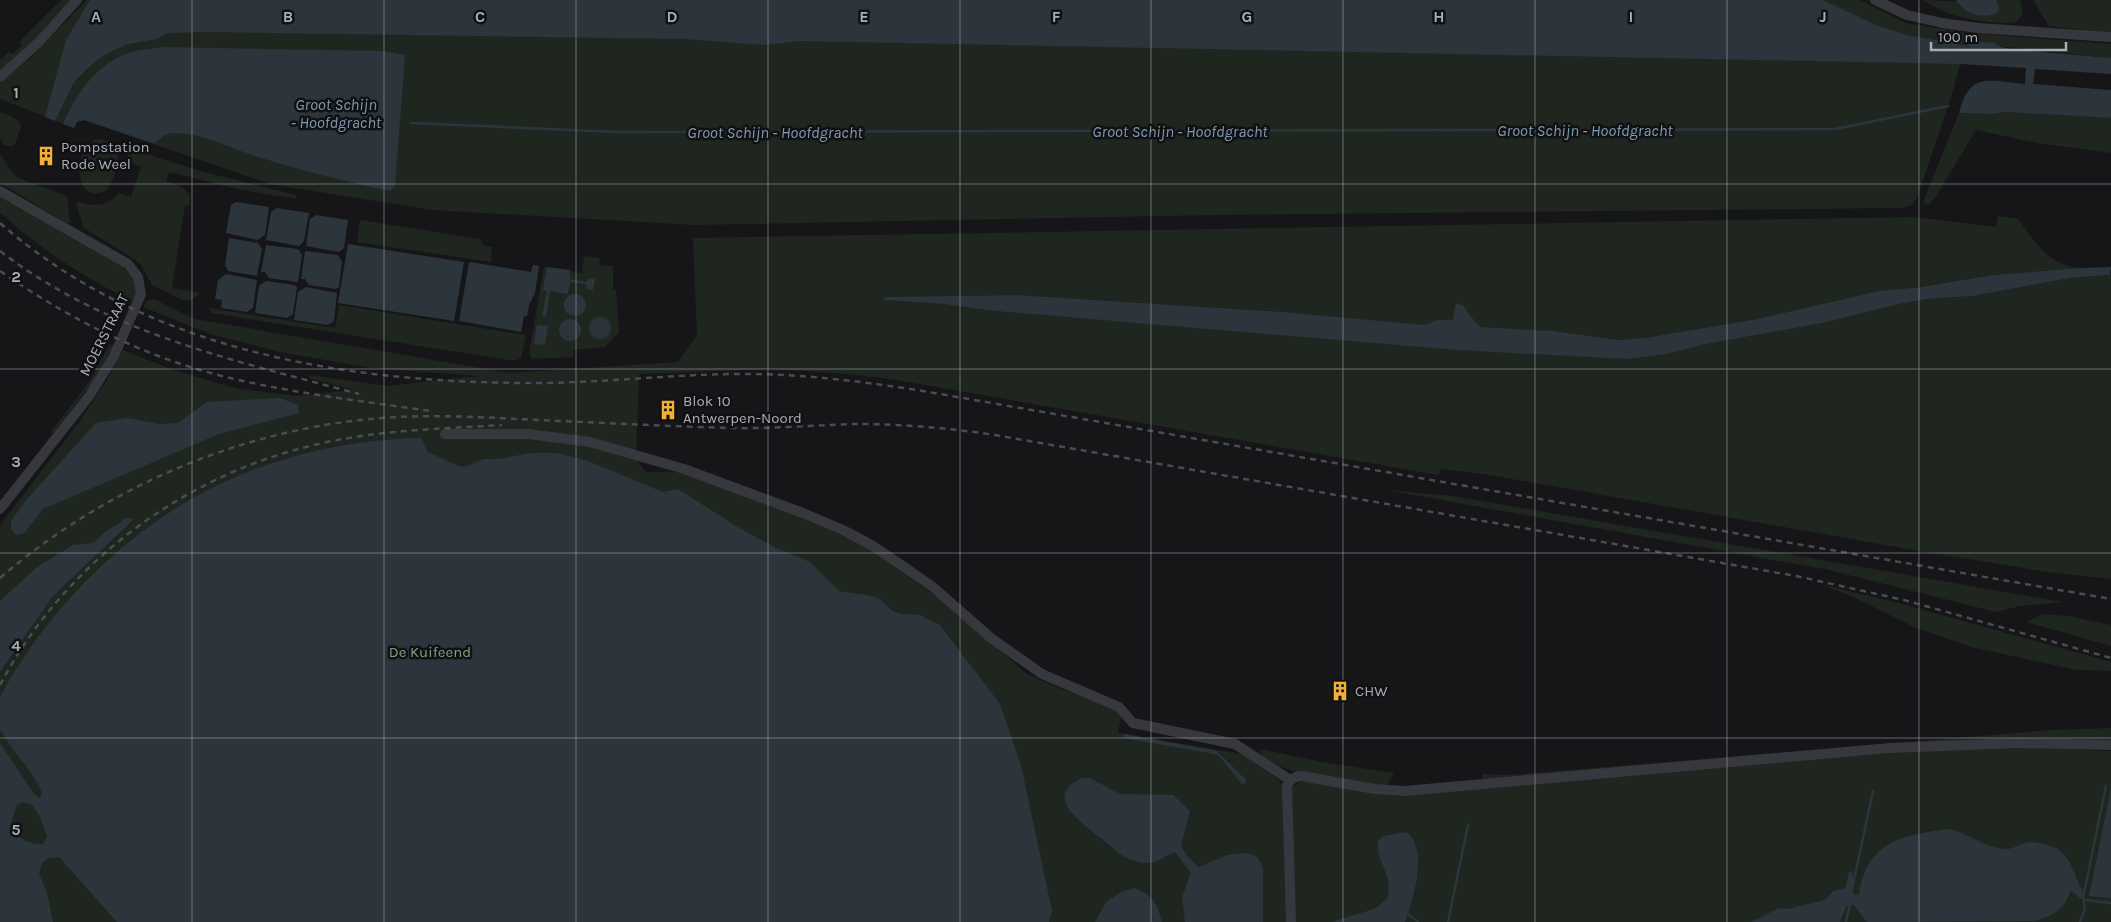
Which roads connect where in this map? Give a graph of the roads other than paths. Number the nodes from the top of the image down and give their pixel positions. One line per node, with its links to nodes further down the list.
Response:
1 (77, 0): 4 (street)
2 (1875, 0): 3 (street)
3 (2111, 37)
4 (0, 77)
5 (0, 191): 7 (street, MOERSTRAAT)
6 (445, 434): 9 (street)
7 (0, 509)
8 (2111, 745): 9 (street)
9 (1290, 780): 10 (street)
10 (1291, 922)

